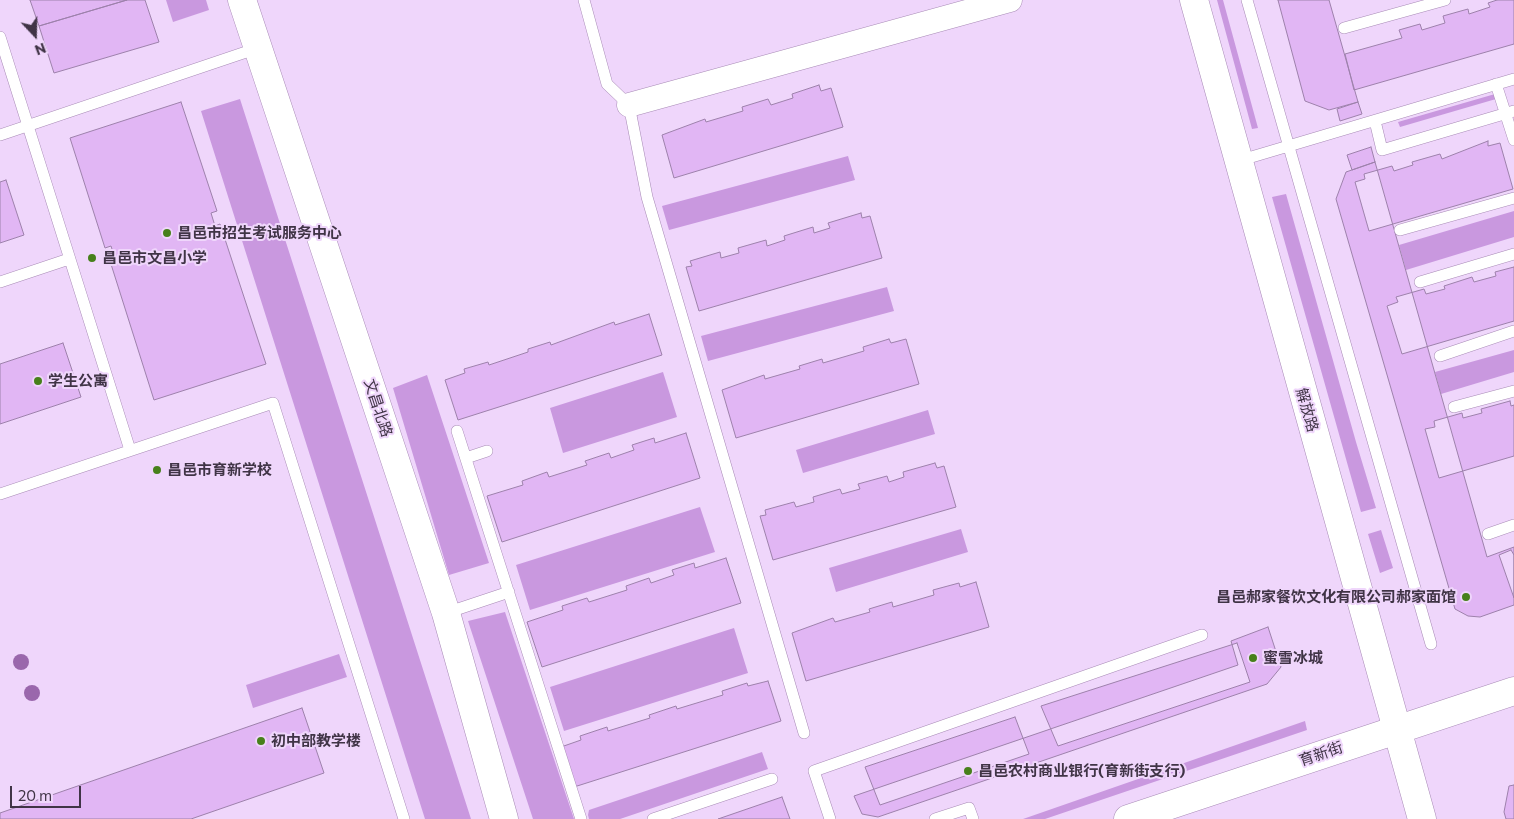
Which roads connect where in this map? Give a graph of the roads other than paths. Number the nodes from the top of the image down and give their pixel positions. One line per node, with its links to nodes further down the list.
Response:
1 (242, 0): 9 (street, 文昌北路)
2 (584, 0): 12 (lane)
3 (1010, 0): 12 (street)
4 (1194, 0): 19 (street, 解放路)
5 (1247, 0): 18 (lane)
6 (1445, 0): 7 (lane)
7 (1344, 28)
8 (0, 37): 15 (lane)
9 (258, 48): 15 (lane); 38 (street, 文昌北路)
10 (1514, 79): 11 (lane)
11 (1496, 84): 13 (lane); 14 (lane)
12 (629, 105): 43 (lane)
13 (1510, 112): 14 (lane); 17 (lane)
14 (1375, 121): 18 (lane)
15 (27, 126): 16 (lane); 23 (lane)
16 (0, 134)
17 (1514, 140)
18 (1288, 146): 19 (lane); 40 (lane)
19 (1237, 161): 42 (street, 解放路)
20 (1514, 198): 21 (lane)
21 (1400, 230)
22 (1514, 254): 25 (lane)
23 (69, 259): 24 (lane); 31 (lane)
24 (0, 282)
25 (1420, 282)
26 (1514, 331): 27 (lane)
27 (1440, 356)
28 (1514, 391): 29 (lane)
29 (1454, 407)
30 (457, 432): 33 (lane)
31 (130, 450): 34 (lane); 45 (lane)
32 (487, 451): 33 (lane)
33 (466, 458): 37 (lane)
34 (0, 494)
35 (1514, 525): 36 (lane)
36 (1488, 534)
37 (509, 592): 38 (lane); 47 (lane)
38 (446, 614): 46 (street, 文昌北路)
39 (1202, 635): 49 (lane)
40 (1431, 644)
41 (1514, 691): 42 (street, 育新街)
42 (1397, 729): 52 (street, 育新街); 53 (street, 解放路)
43 (804, 733)
44 (772, 779): 48 (lane)
45 (404, 819)
46 (504, 819)
47 (582, 819)
48 (653, 819)
49 (830, 819)
50 (935, 819): 51 (lane)
51 (973, 819)
52 (1128, 819)
53 (1422, 819)

